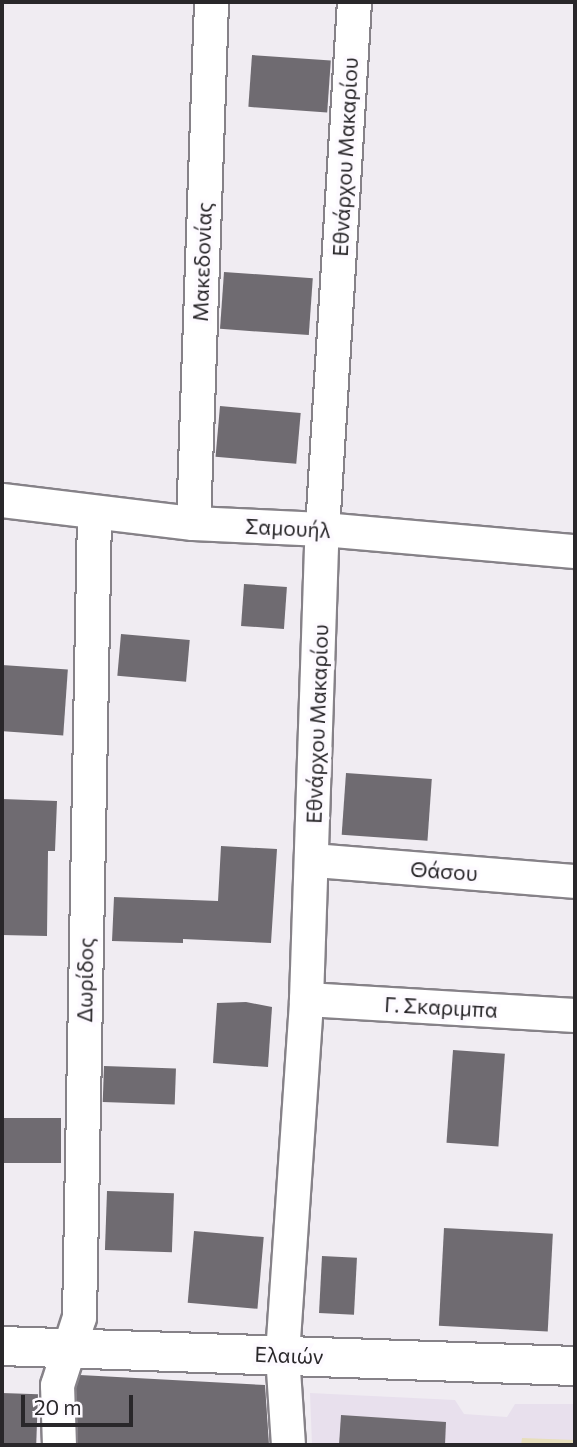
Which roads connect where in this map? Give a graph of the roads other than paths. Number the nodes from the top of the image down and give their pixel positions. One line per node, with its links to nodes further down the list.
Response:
1 (211, 2): 5 (street, Μακεδονίας)
2 (354, 2): 6 (street, Εθνάρχου Μακαρίου)
3 (2, 500): 4 (street, Σαμουήλ)
4 (94, 512): 5 (street, Σαμουήλ); 13 (street, Δωρίδος)
5 (192, 523): 6 (street, Σαμουήλ)
6 (323, 529): 7 (street, Σαμουήλ); 8 (street, Εθνάρχου Μακαρίου)
7 (575, 551)
8 (313, 860): 9 (street, Θάσου); 10 (street, Εθνάρχου Μακαρίου)
9 (575, 881)
10 (306, 999): 11 (street, Γ. Σκαριμπα); 14 (street, Εθνάρχου Μακαρίου)
11 (575, 1015)
12 (2, 1346): 13 (street, Ελαιών)
13 (69, 1349): 14 (street, Ελαιών); 16 (street, Δωρίδος)
14 (282, 1354): 15 (street, Ελαιών); 17 (street, Εθνάρχου Μακαρίου)
15 (575, 1366)
16 (59, 1445)
17 (288, 1445)

